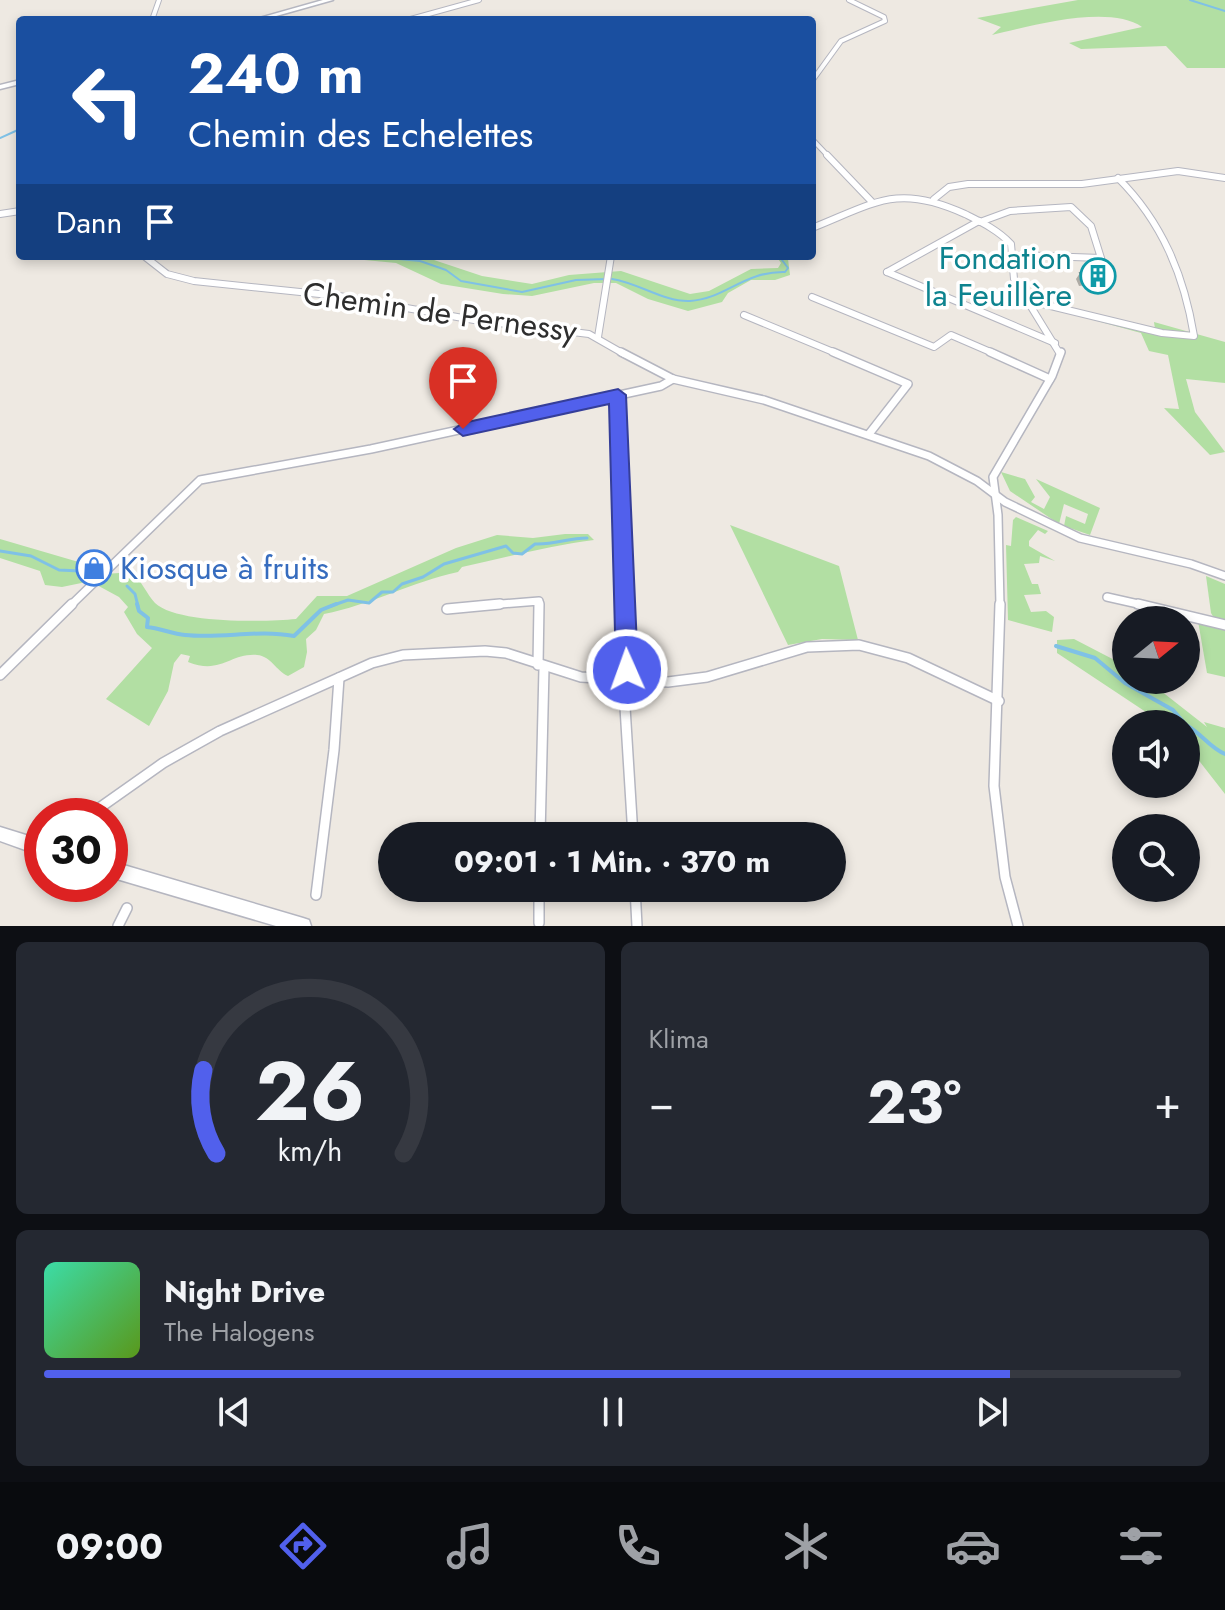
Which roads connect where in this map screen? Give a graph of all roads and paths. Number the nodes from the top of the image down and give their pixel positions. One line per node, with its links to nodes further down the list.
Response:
1 (330, 0): 4 (main road)
2 (479, 0): 5 (street)
3 (849, 0): 6 (street)
4 (270, 16)
5 (421, 16)
6 (816, 75)
7 (816, 143): 11 (street)
8 (1118, 178): 9 (street); 10 (street); 18 (street)
9 (1225, 178)
10 (934, 199): 11 (street); 12 (street)
11 (872, 202): 13 (street)
12 (980, 221): 14 (street); 14 (street); 21 (street)
13 (816, 226)
14 (1013, 255): 18 (street)
15 (149, 260): 20 (street, Chemin de Pernessy)
16 (611, 260): 20 (street)
17 (812, 297): 23 (street)
18 (1026, 300): 21 (street)
19 (744, 315): 25 (street)
20 (598, 337): 22 (street, Chemin de Pernessy)
21 (1057, 344): 23 (street)
22 (673, 379): 24 (street); 25 (street, Chemin de Pernessy)
23 (1050, 379): 26 (street)
24 (618, 395): 32 (street); 34 (street)
25 (869, 434): 26 (street, Chemin de Pernessy)
26 (996, 495): 27 (street, Chemin de Pernessy); 35 (street)
27 (1225, 576)
28 (1107, 597): 30 (street)
29 (447, 609): 31 (street)
30 (1225, 625)
31 (541, 666): 33 (street); 34 (street); 37 (street)
32 (0, 675)
33 (339, 678): 36 (street); 42 (street)
34 (626, 681): 35 (street); 38 (street)
35 (999, 701): 50 (street)
36 (113, 798)
37 (540, 822)
38 (632, 822)
39 (0, 834): 40 (main road)
40 (24, 842)
41 (128, 874): 48 (main road)
42 (316, 895)
43 (539, 902): 46 (street)
44 (636, 902): 49 (street)
45 (127, 908): 47 (street)
46 (539, 923)
47 (118, 926)
48 (303, 926)
49 (637, 926)
50 (1018, 926)

